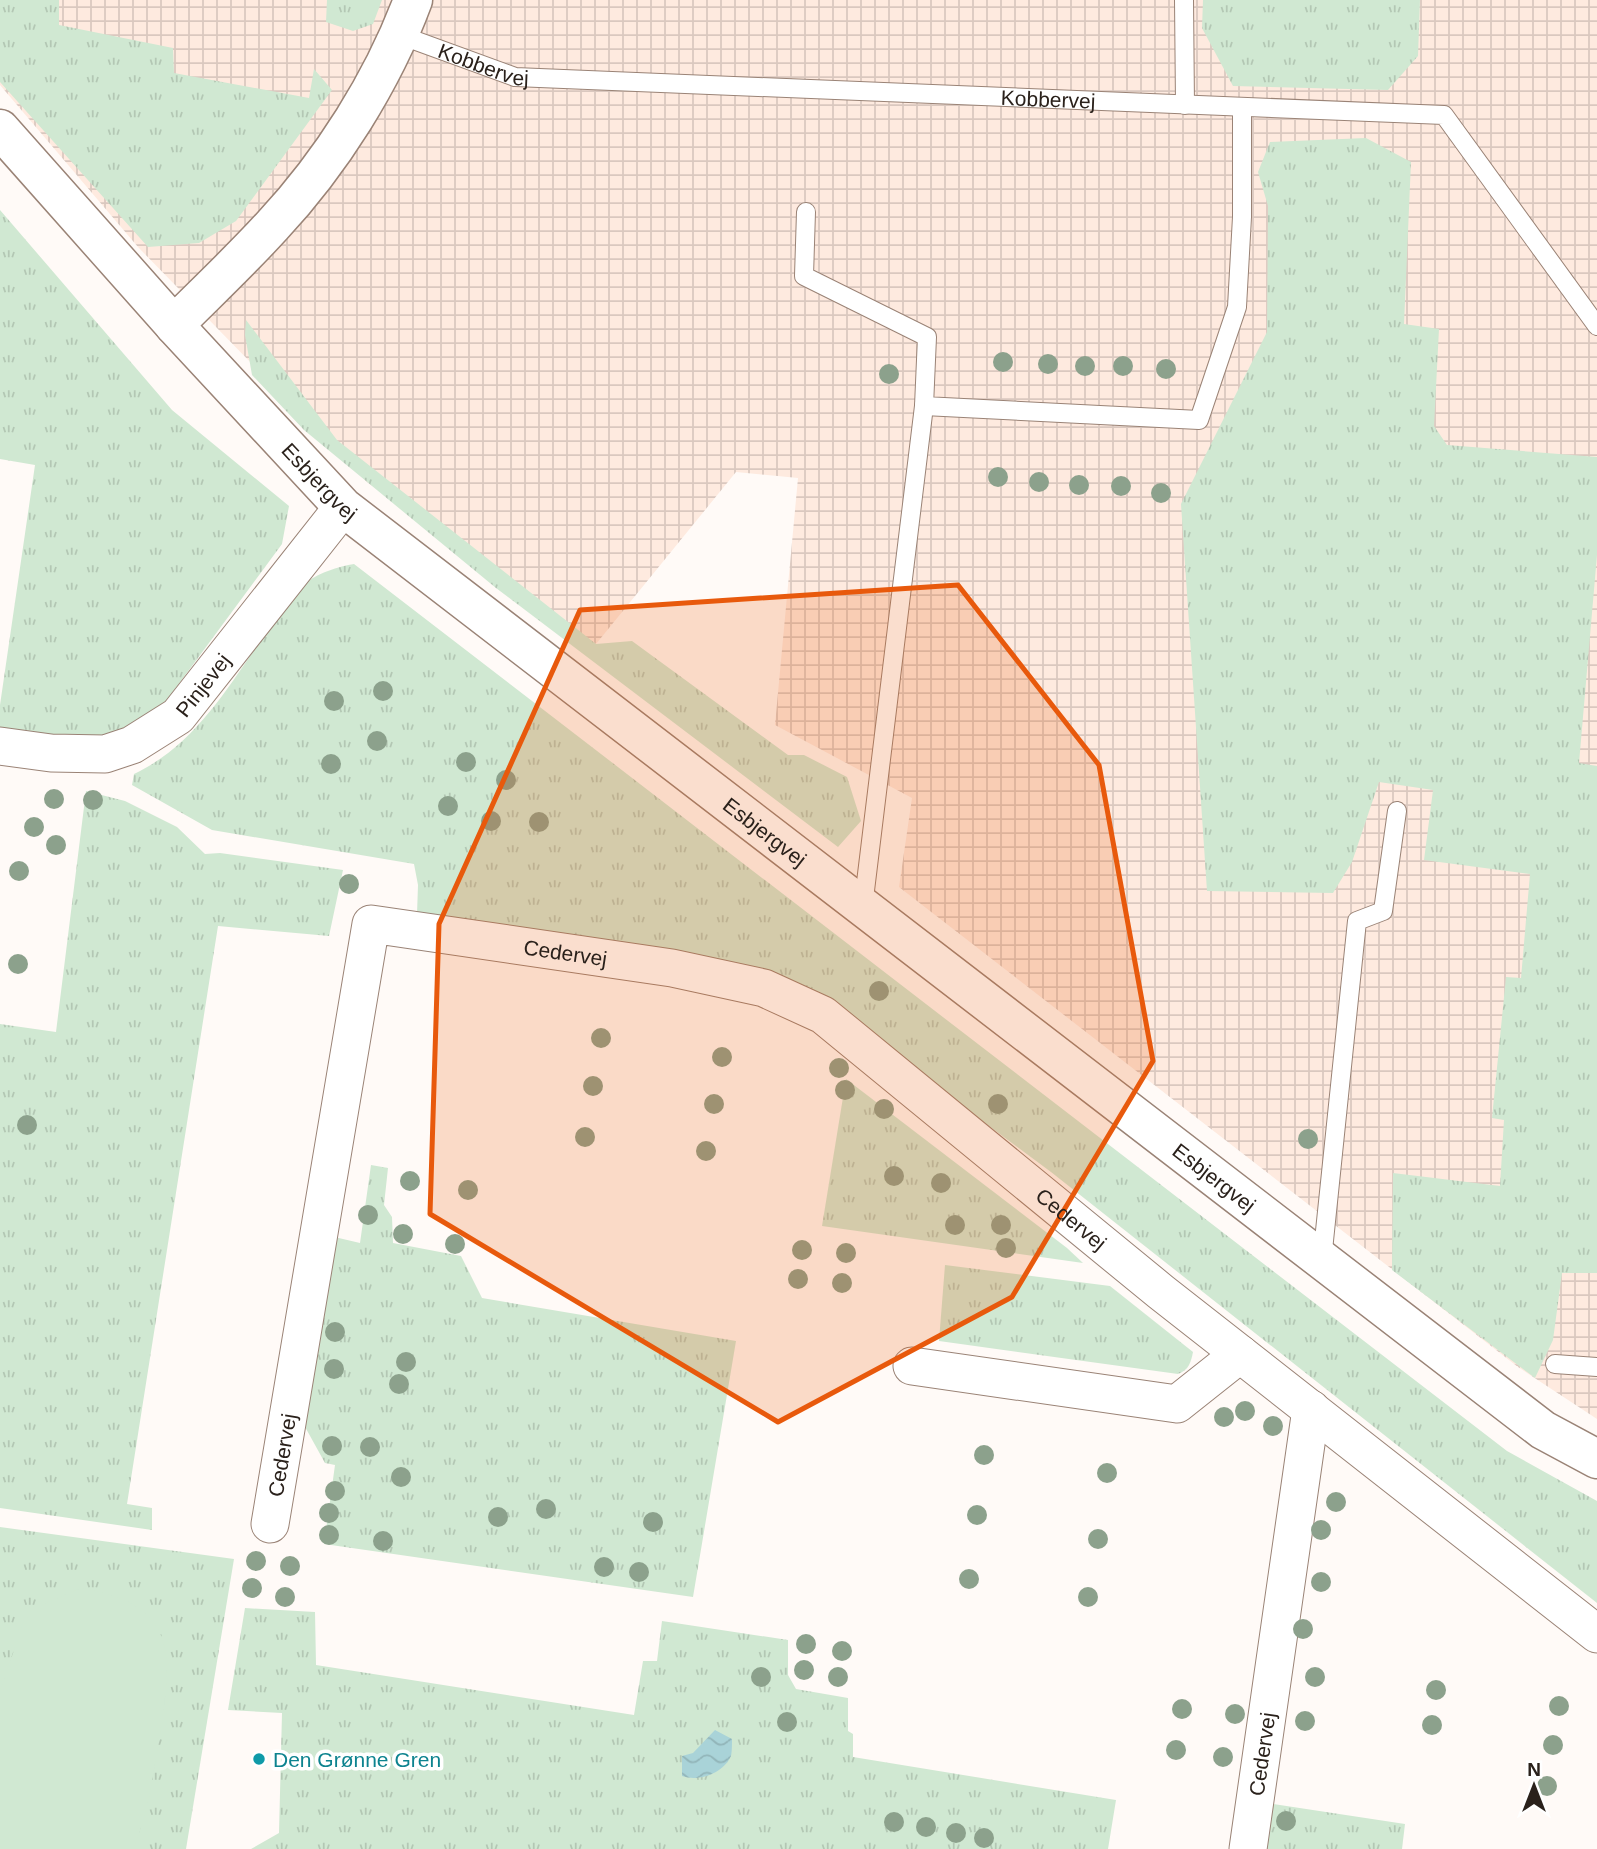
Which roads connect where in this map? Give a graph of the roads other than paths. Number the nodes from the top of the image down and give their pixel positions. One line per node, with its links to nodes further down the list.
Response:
1 (1184, 0): 3 (lane)
2 (406, 17): 3 (lane, Kobbervej); 7 (main road, Kobbervej)
3 (1185, 105): 4 (lane, Kobbervej)
4 (1242, 108): 8 (lane, Kobbervej); 9 (lane)
5 (0, 129): 7 (main road, Esbjergvej)
6 (806, 212): 9 (lane)
7 (174, 325): 10 (main road, Esbjergvej)
8 (1597, 326)
9 (924, 406): 13 (lane)
10 (343, 507): 11 (street, Pinjevej); 13 (main road, Esbjergvej)
11 (0, 746)
12 (1397, 811): 14 (lane)
13 (863, 906): 14 (main road, Esbjergvej)
14 (1322, 1260): 20 (main road, Esbjergvej)
15 (1240, 1354): 17 (street); 19 (street, Cedervej); 21 (street, Cedervej)
16 (1555, 1364): 18 (lane)
17 (912, 1366)
18 (1597, 1367)
19 (1311, 1409): 22 (street, Cedervej); 23 (street, Cedervej)
20 (1597, 1459)
21 (270, 1524)
22 (1597, 1634)
23 (1248, 1849)

